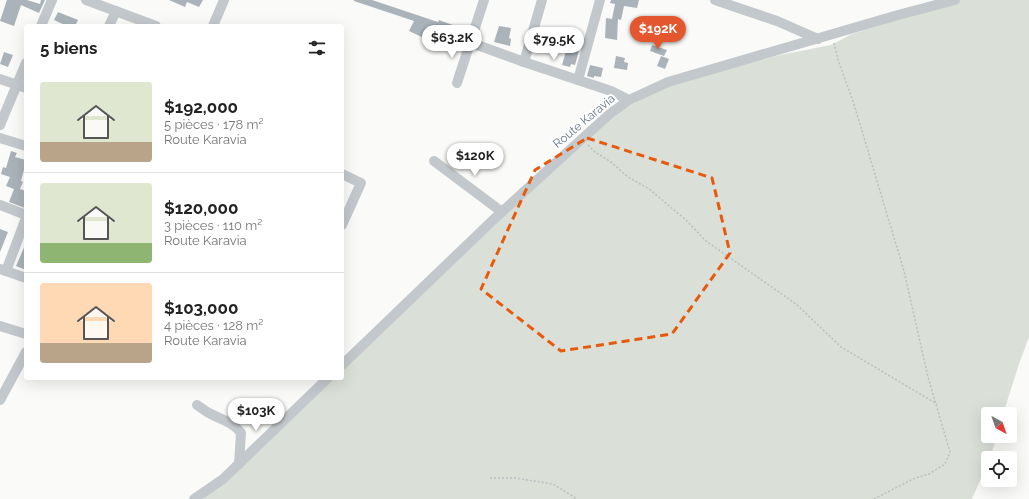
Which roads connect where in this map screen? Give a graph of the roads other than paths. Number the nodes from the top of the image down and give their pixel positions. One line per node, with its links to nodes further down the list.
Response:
1 (52, 0): 10 (street)
2 (86, 0): 9 (street)
3 (224, 0): 13 (street)
4 (484, 0): 15 (street)
5 (542, 0): 16 (street)
6 (600, 0): 19 (street)
7 (715, 0): 14 (street)
8 (956, 0): 14 (street, Route Karavia)
9 (116, 11): 11 (street); 12 (street)
10 (42, 24)
11 (110, 24)
12 (151, 24)
13 (214, 24)
14 (818, 39): 22 (street, Route Karavia)
15 (469, 42): 16 (street); 20 (street)
16 (524, 62): 19 (street)
17 (24, 75): 21 (street)
18 (0, 80): 21 (street)
19 (578, 80): 22 (street)
20 (457, 82)
21 (22, 87): 23 (street)
22 (629, 100): 29 (street, Route Karavia)
23 (0, 125)
24 (0, 138): 25 (street)
25 (24, 145)
26 (434, 161): 29 (street)
27 (344, 175): 32 (street)
28 (0, 205): 30 (street)
29 (502, 212): 38 (street, Route Karavia)
30 (24, 215)
31 (24, 221): 33 (street)
32 (344, 221)
33 (3, 270): 34 (street)
34 (24, 277)
35 (0, 326): 36 (street)
36 (24, 333)
37 (24, 355): 40 (street)
38 (344, 363)
39 (326, 380): 43 (street)
40 (4, 385): 41 (street)
41 (0, 400)
42 (197, 405): 43 (street)
43 (239, 464): 44 (street)
44 (194, 499)

